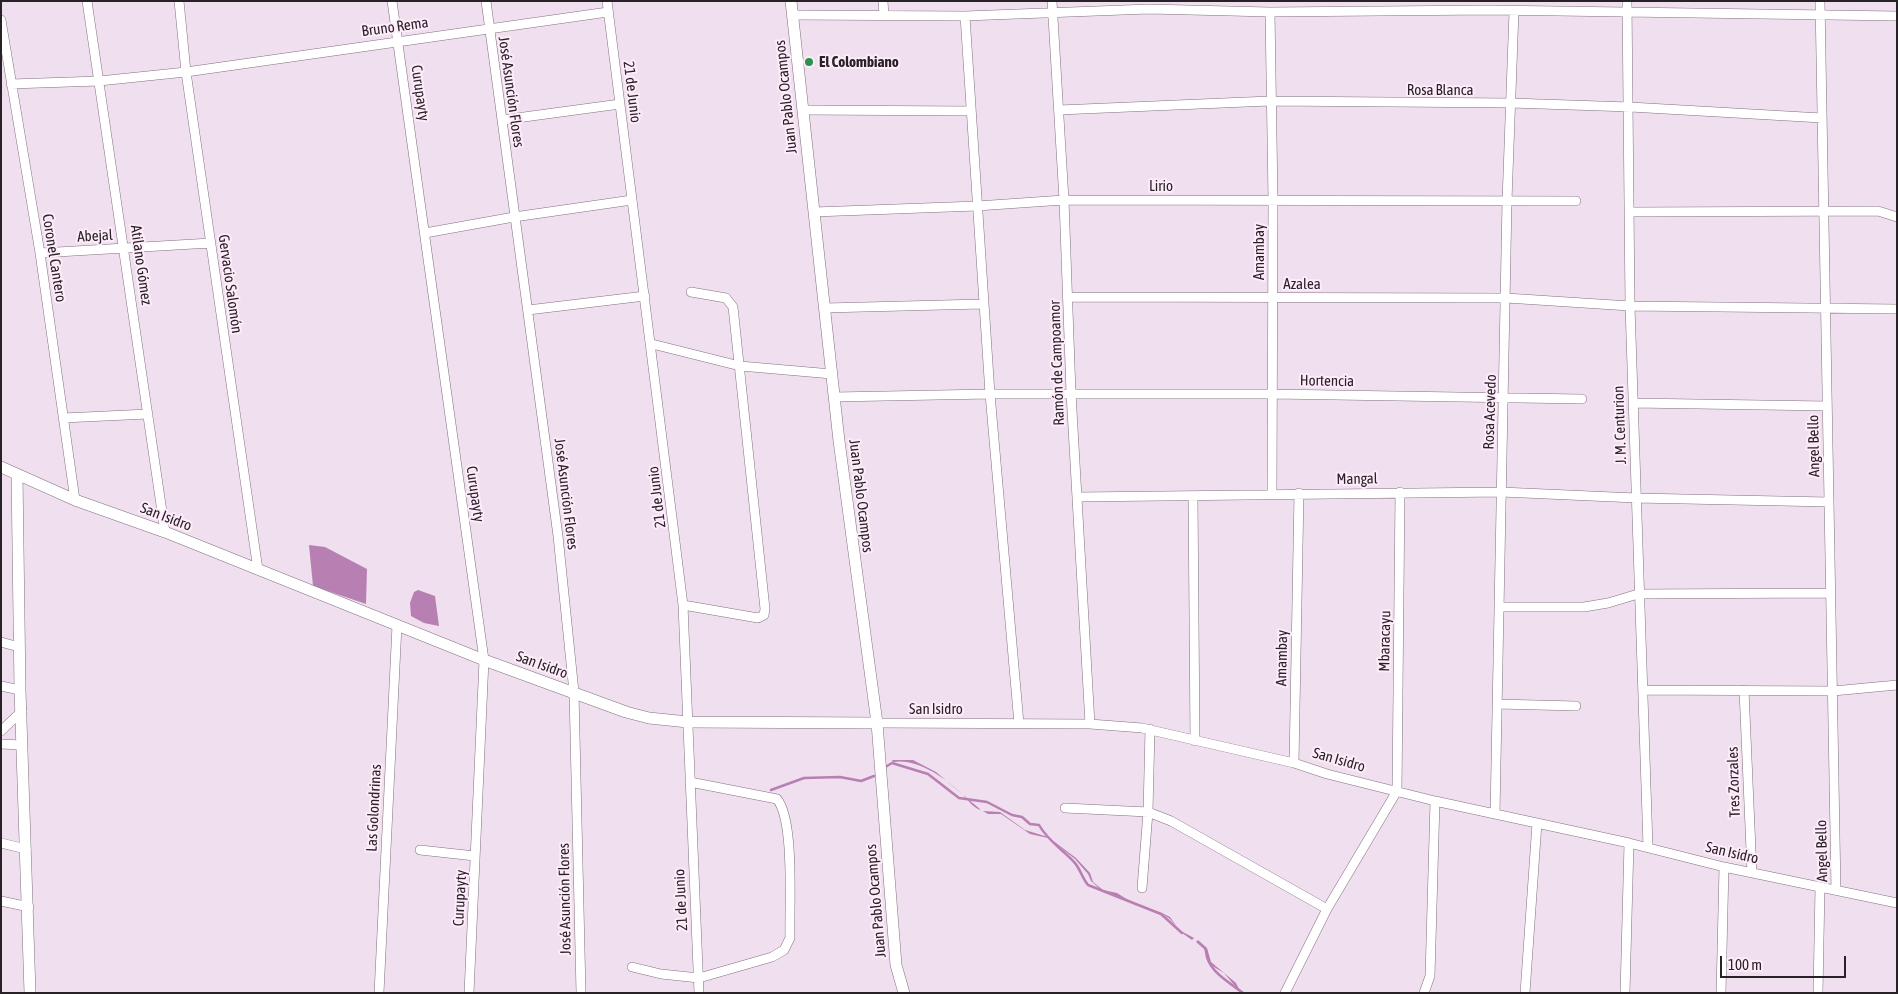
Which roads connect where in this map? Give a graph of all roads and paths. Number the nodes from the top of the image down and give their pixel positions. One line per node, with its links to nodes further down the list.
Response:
1 (87, 1): 29 (street, Atilano Gómez)
2 (179, 1): 28 (street, Gervacio Salomón)
3 (392, 1): 27 (street, Curupayty)
4 (486, 1): 26 (street, José Asunción Flores)
5 (607, 1): 17 (street, 21 de Junio)
6 (791, 1): 20 (street, Juan Pablo Ocampos)
7 (883, 1): 22 (street)
8 (1052, 1): 15 (street, Ramón de Campoamor)
9 (1627, 1): 19 (street, J. M. Centurion)
10 (1820, 1): 21 (street, Angel Bello)
11 (1149, 5): 15 (street); 18 (street)
12 (1409, 6): 13 (street); 18 (street)
13 (1489, 6): 16 (street)
14 (1557, 6): 16 (street); 19 (street)
15 (1052, 11): 23 (street); 36 (street, Ramón de Campoamor)
16 (1514, 11): 32 (street, Rosa Acevedo)
17 (608, 12): 26 (street, Bruno Rema); 33 (street, 21 de Junio)
18 (1270, 12): 31 (street, Amambay)
19 (1627, 13): 21 (street); 34 (street, J. M. Centurion)
20 (793, 15): 22 (street); 35 (street, Juan Pablo Ocampos)
21 (1820, 15): 24 (street); 38 (street, Angel Bello)
22 (884, 16): 23 (street)
23 (965, 16): 37 (street)
24 (1897, 16)
25 (1, 20): 30 (street, Coronel Cantero)
26 (488, 28): 27 (street, Bruno Rema); 39 (street, José Asunción Flores)
27 (398, 40): 28 (street, Bruno Rema); 51 (street, Curupayty)
28 (186, 72): 29 (street, Bruno Rema); 52 (street, Gervacio Salomón)
29 (99, 81): 30 (street, Bruno Rema); 53 (street, Atilano Gómez)
30 (11, 84): 54 (street, Coronel Cantero)
31 (1270, 101): 32 (street, Rosa Blanca); 36 (street, Rosa Blanca); 40 (street, Amambay)
32 (1510, 103): 34 (street, Rosa Blanca); 43 (street, Rosa Acevedo)
33 (620, 104): 39 (street); 41 (street, 21 de Junio)
34 (1630, 107): 38 (street, Rosa Blanca); 48 (street, J. M. Centurion)
35 (803, 110): 37 (street); 47 (street, Juan Pablo Ocampos)
36 (1059, 110): 42 (street, Ramón de Campoamor)
37 (971, 111): 45 (street)
38 (1822, 118): 46 (street, Angel Bello)
39 (502, 120): 49 (street, José Asunción Flores)
40 (1273, 199): 42 (street, Lirio); 43 (street, Lirio); 58 (street, Amambay)
41 (632, 200): 49 (street); 56 (street, 21 de Junio)
42 (1064, 200): 45 (street, Lirio); 57 (street, Ramón de Campoamor)
43 (1507, 201): 44 (street, Lirio); 59 (street, Rosa Acevedo)
44 (1576, 201)
45 (977, 206): 47 (street, Lirio); 60 (street)
46 (1823, 211): 48 (street); 50 (street); 65 (street, Angel Bello)
47 (814, 212): 62 (street, Juan Pablo Ocampos)
48 (1630, 212): 61 (street, J. M. Centurion)
49 (514, 217): 51 (street); 64 (street, José Asunción Flores)
50 (1897, 217)
51 (425, 233): 99 (street, Curupayty)
52 (211, 243): 53 (street, Abejal); 91 (street, Gervacio Salomón)
53 (125, 249): 54 (street, Abejal); 77 (street, Atilano Gómez)
54 (40, 253): 78 (street, Coronel Cantero)
55 (691, 292): 67 (street)
56 (645, 296): 64 (street); 66 (street, 21 de Junio)
57 (1068, 297): 58 (street, Azalea); 69 (street, Ramón de Campoamor)
58 (1273, 297): 59 (street, Azalea); 71 (street, Amambay)
59 (1506, 298): 61 (street, Azalea); 73 (street, Rosa Acevedo)
60 (982, 304): 62 (street); 70 (street)
61 (1630, 306): 65 (street, Azalea); 75 (street, J. M. Centurion)
62 (825, 308): 68 (street, Juan Pablo Ocampos)
63 (1897, 309): 65 (street, Azalea)
64 (528, 310): 106 (street, José Asunción Flores)
65 (1826, 310): 76 (street, Angel Bello)
66 (652, 344): 67 (street); 94 (street, 21 de Junio)
67 (740, 366): 68 (street); 94 (street)
68 (832, 374): 72 (street, Juan Pablo Ocampos)
69 (1071, 393): 70 (street, Hortencia); 71 (street, Hortencia); 86 (street, Ramón de Campoamor)
70 (990, 394): 72 (street, Hortencia); 112 (street)
71 (1273, 394): 73 (street, Hortencia); 83 (street, Amambay)
72 (834, 397): 111 (street, Juan Pablo Ocampos)
73 (1504, 398): 74 (street, Hortencia); 82 (street, Rosa Acevedo)
74 (1582, 399)
75 (1633, 403): 76 (street); 87 (street, J. M. Centurion)
76 (1827, 406): 89 (street, Angel Bello)
77 (148, 414): 78 (street); 90 (street, Atilano Gómez)
78 (63, 418): 88 (street, Coronel Cantero)
79 (1, 467): 80 (street, San Isidro)
80 (17, 474): 88 (street, San Isidro); 98 (street)
81 (1400, 492): 82 (street, Mangal); 84 (street, Mangal); 121 (street, Mbaracayu)
82 (1501, 492): 87 (street, Mangal); 95 (street, Rosa Acevedo)
83 (1272, 493): 84 (street, Mangal); 85 (street, Mangal)
84 (1299, 494): 119 (street, Amambay)
85 (1193, 496): 86 (street, Mangal); 116 (street)
86 (1078, 497): 113 (street, Ramón de Campoamor)
87 (1636, 498): 89 (street, Mangal); 93 (street, J. M. Centurion)
88 (75, 500): 90 (street, San Isidro)
89 (1829, 502): 92 (street, Angel Bello)
90 (165, 532): 91 (street, San Isidro)
91 (258, 570): 96 (street, San Isidro)
92 (1831, 593): 93 (street); 105 (street, Angel Bello)
93 (1638, 594): 95 (street); 103 (street, J. M. Centurion)
94 (683, 605): 110 (street, 21 de Junio)
95 (1500, 607): 107 (street, Rosa Acevedo)
96 (397, 625): 99 (street, San Isidro); 145 (street, Las Golondrinas)
97 (1, 642): 98 (street)
98 (19, 647): 102 (street)
99 (484, 660): 106 (street, San Isidro); 132 (street, Curupayty)
100 (1897, 685): 105 (street)
101 (1, 686): 102 (street)
102 (20, 690): 109 (street)
103 (1643, 690): 104 (street); 129 (street, J. M. Centurion)
104 (1744, 690): 105 (street); 134 (street, Tres Zorzales)
105 (1833, 690): 137 (street, Angel Bello)
106 (574, 692): 110 (street, San Isidro); 147 (street, José Asunción Flores)
107 (1498, 704): 108 (street); 125 (street, Rosa Acevedo)
108 (1576, 706)
109 (22, 711): 115 (street); 118 (street)
110 (688, 722): 111 (street, San Isidro); 120 (street, 21 de Junio)
111 (877, 723): 112 (street, San Isidro); 149 (street, Juan Pablo Ocampos)
112 (1019, 724): 113 (street, San Isidro)
113 (1090, 724): 114 (street, San Isidro)
114 (1150, 729): 116 (street, San Isidro); 124 (street)
115 (1, 731)
116 (1195, 741): 119 (street, San Isidro)
117 (1, 744): 118 (street)
118 (22, 744): 130 (street)
119 (1294, 763): 121 (street, San Isidro)
120 (690, 782): 143 (street, 21 de Junio); 143 (street)
121 (1397, 791): 122 (street, San Isidro); 141 (street)
122 (1435, 801): 125 (street, San Isidro); 151 (street)
123 (1065, 808): 124 (street)
124 (1148, 812): 136 (street); 141 (street)
125 (1495, 814): 126 (street, San Isidro)
126 (1536, 823): 128 (street, San Isidro); 152 (street)
127 (1, 842): 130 (street)
128 (1629, 843): 129 (street, San Isidro); 153 (street)
129 (1648, 847): 133 (street, San Isidro)
130 (26, 850): 140 (street)
131 (420, 850): 132 (street)
132 (476, 856): 146 (street, Curupayty)
133 (1724, 867): 134 (street, San Isidro); 154 (street)
134 (1752, 873): 135 (street, San Isidro)
135 (1820, 887): 137 (street, San Isidro); 155 (street)
136 (1142, 888)
137 (1836, 890): 139 (street, San Isidro)
138 (1, 901): 140 (street)
139 (1897, 903)
140 (29, 907): 144 (street)
141 (1327, 909): 150 (street)
142 (632, 967): 143 (street)
143 (699, 978): 148 (street, 21 de Junio)
144 (30, 993)
145 (379, 993)
146 (469, 993)
147 (581, 993)
148 (700, 993)
149 (904, 993)
150 (1285, 993)
151 (1424, 993)
152 (1524, 993)
153 (1625, 993)
154 (1722, 993)
155 (1818, 993)

